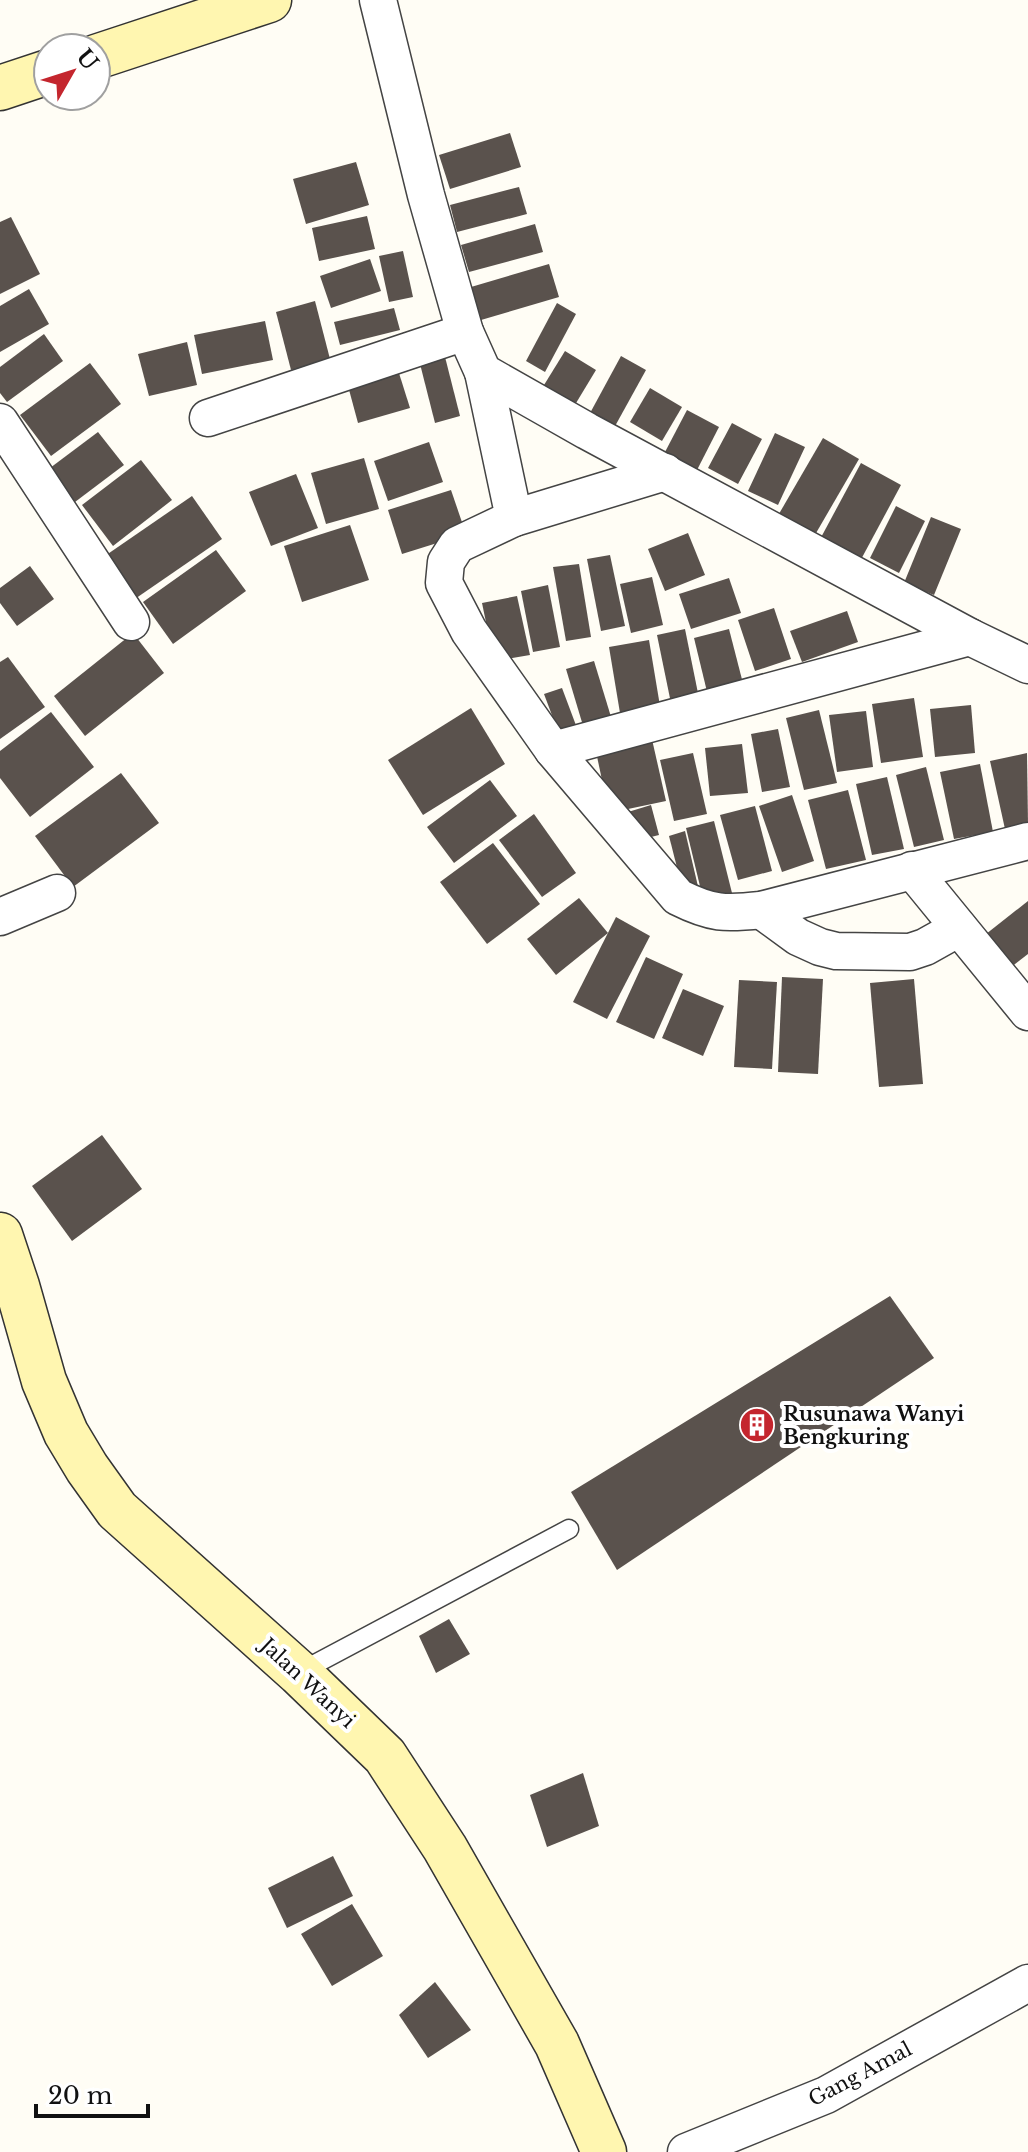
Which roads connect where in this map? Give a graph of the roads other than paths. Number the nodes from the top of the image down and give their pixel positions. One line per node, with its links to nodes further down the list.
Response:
1 (269, 0): 3 (street)
2 (378, 0): 6 (street)
3 (112, 52)
4 (32, 77): 5 (street)
5 (0, 88)
6 (465, 332): 7 (street); 8 (street)
7 (483, 372): 10 (street); 11 (street)
8 (208, 418)
9 (0, 422): 12 (street)
10 (665, 472): 11 (street); 13 (street)
11 (514, 518): 15 (street)
12 (131, 622)
13 (970, 637): 14 (street); 15 (street)
14 (1028, 665)
15 (553, 750): 19 (street)
16 (1028, 841): 17 (street)
17 (912, 870): 19 (street); 21 (street)
18 (57, 893): 20 (street)
19 (761, 910): 21 (street)
20 (0, 917)
21 (959, 928): 22 (street)
22 (1028, 1012)
23 (0, 1235): 25 (street, Jalan Wanyi)
24 (569, 1529): 25 (lane)
25 (299, 1673): 27 (street, Jalan Wanyi)
26 (1028, 1983): 28 (street, Gang Amal)
27 (604, 2152)
28 (686, 2152)

